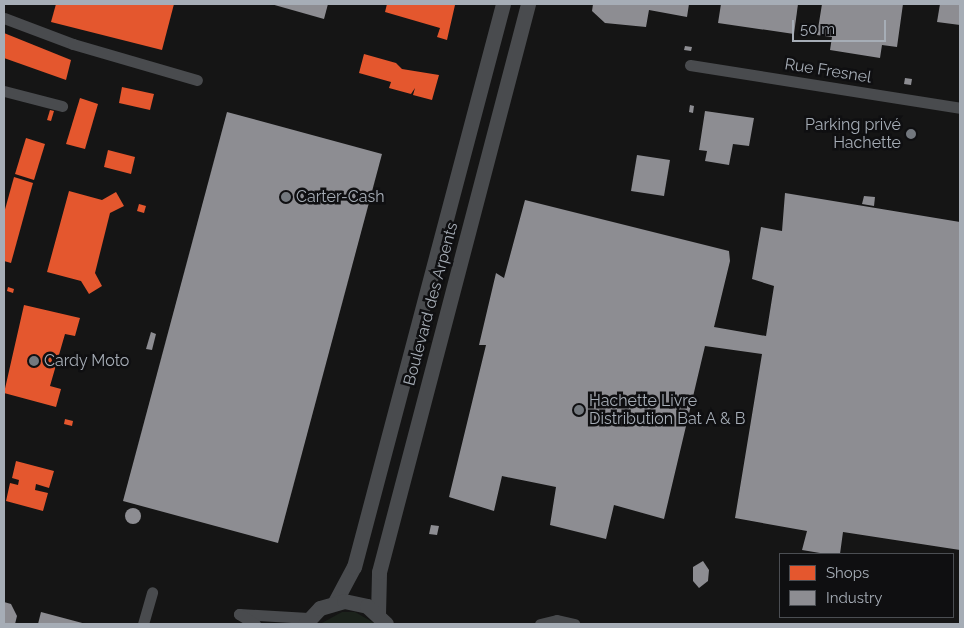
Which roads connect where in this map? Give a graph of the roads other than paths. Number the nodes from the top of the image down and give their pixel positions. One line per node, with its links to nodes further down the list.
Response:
1 (503, 4): 10 (street, Boulevard des Arpents)
2 (528, 4): 11 (street, Boulevard des Arpents)
3 (4, 18): 5 (street)
4 (690, 65): 8 (street, Rue Fresnel)
5 (197, 80)
6 (4, 91): 7 (street)
7 (62, 106)
8 (960, 108)
9 (152, 592): 13 (street)
10 (334, 602): 11 (street); 12 (street)
11 (382, 619)
12 (307, 621): 14 (street)
13 (143, 624)
14 (255, 624)
15 (540, 624): 16 (street)
16 (575, 624)

